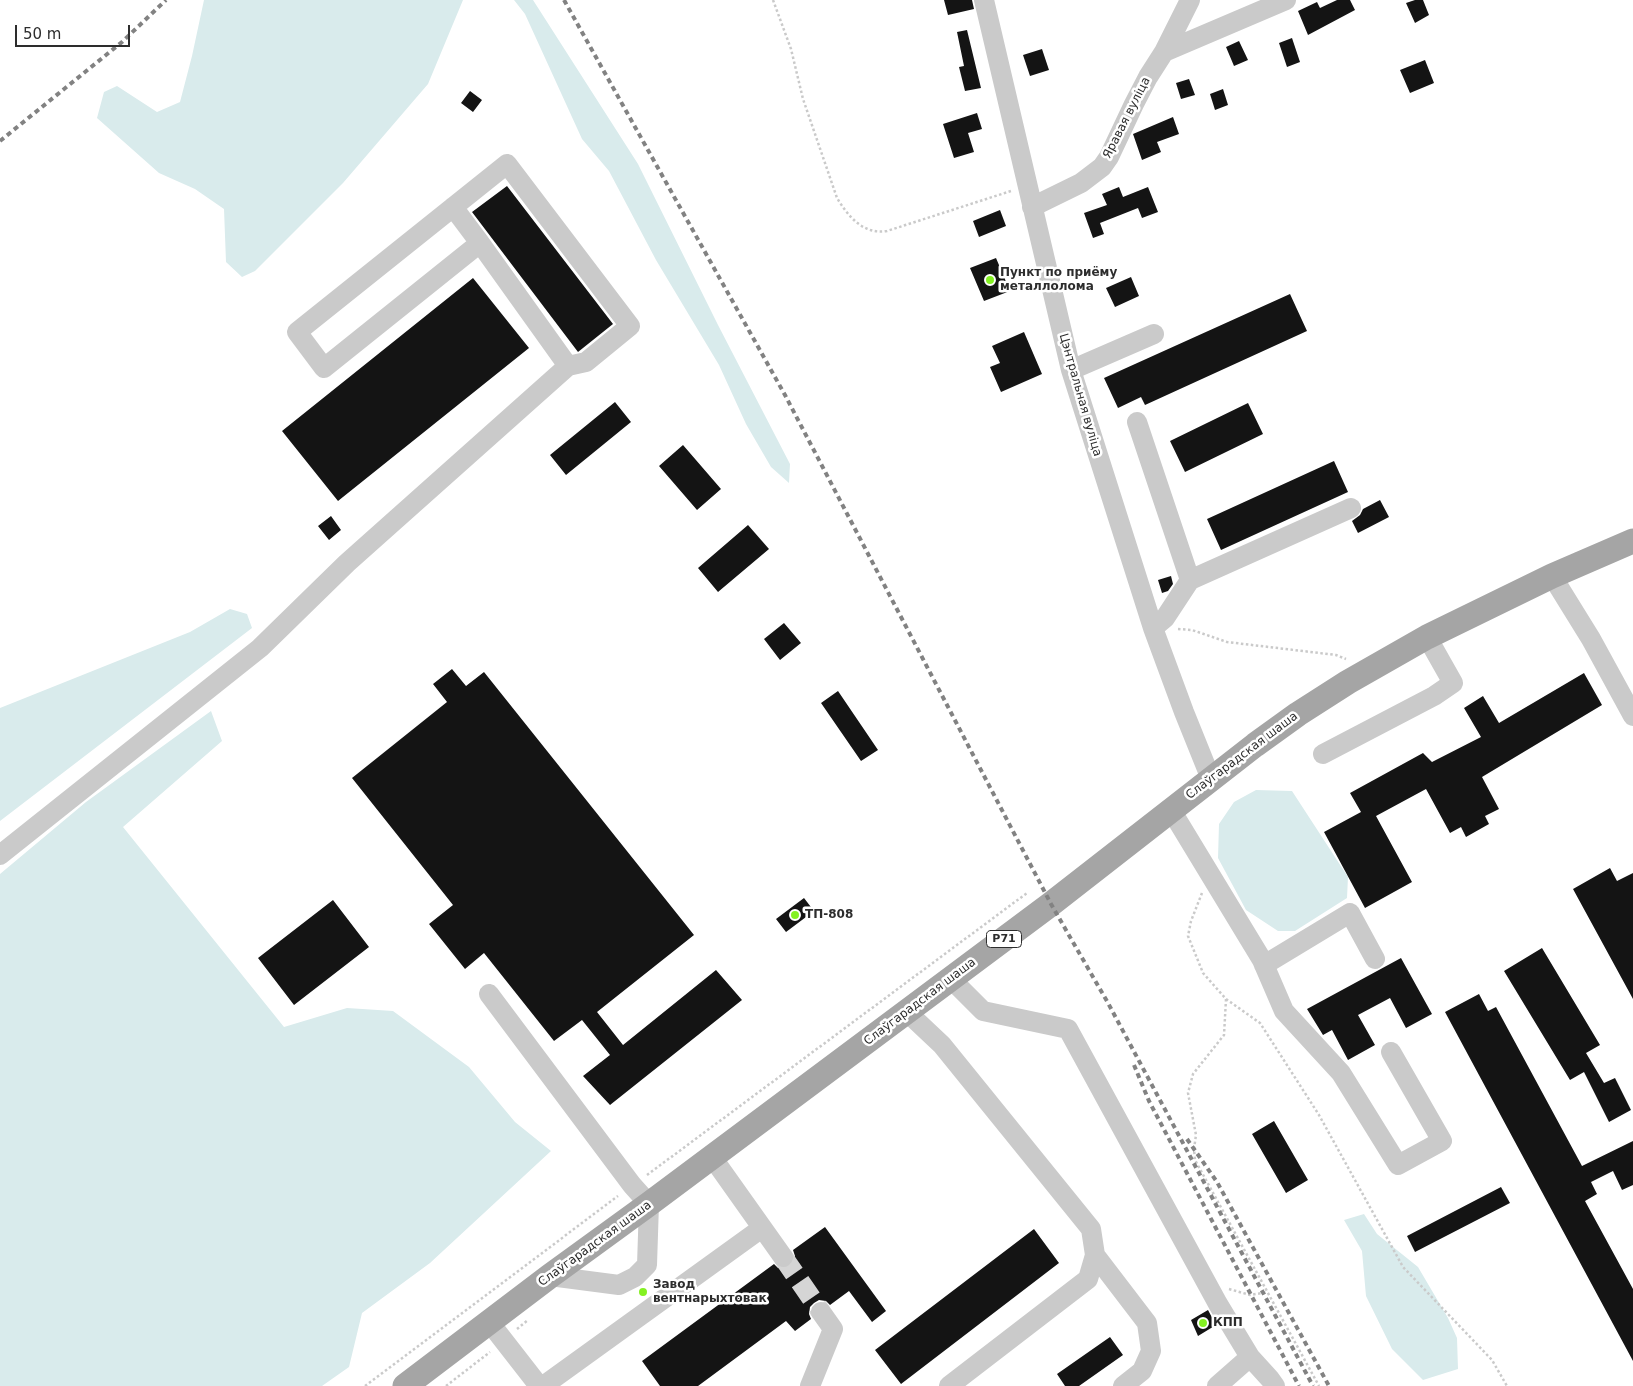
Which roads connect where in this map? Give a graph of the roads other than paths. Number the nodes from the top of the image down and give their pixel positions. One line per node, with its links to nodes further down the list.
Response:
1 (984, 0): 6 (street, Цэнтральная вуліца)
2 (1190, 0): 4 (street, Яравая вуліца)
3 (1286, 0): 4 (street)
4 (1164, 52): 6 (street, Яравая вуліца)
5 (452, 207): 7 (street); 7 (street); 9 (street)
6 (1032, 207): 10 (street, Цэнтральная вуліца)
7 (480, 243): 9 (street)
8 (1154, 334): 10 (street)
9 (568, 366): 22 (street)
10 (1071, 370): 16 (street, Цэнтральная вуліца)
11 (1137, 422): 15 (street)
12 (1351, 508): 15 (street)
13 (1633, 541): 14 (main road, Слаўгарадская шаша / Р71)
14 (1552, 576): 17 (main road, Слаўгарадская шаша / Р71); 18 (street)
15 (1190, 580): 16 (street)
16 (1153, 628): 20 (street, Цэнтральная вуліца)
17 (1427, 637): 19 (street); 20 (main road, Слаўгарадская шаша / Р71)
18 (1633, 716)
19 (1323, 754)
20 (1211, 779): 21 (main road, Слаўгарадская шаша / Р71)
21 (1171, 810): 24 (street); 25 (main road, Слаўгарадская шаша / Р71)
22 (0, 855)
23 (1375, 959): 24 (street)
24 (1264, 965): 28 (street)
25 (951, 979): 27 (main road, Слаўгарадская шаша / Р71); 37 (street)
26 (489, 994): 30 (street)
27 (907, 1012): 29 (main road, Слаўгарадская шаша / Р71); 32 (street)
28 (1391, 1052)
29 (712, 1157): 30 (main road, Слаўгарадская шаша / Р71); 31 (street)
30 (649, 1204): 34 (main road, Слаўгарадская шаша / Р71); 34 (street)
31 (762, 1228): 33 (street); 39 (street)
32 (1095, 1255): 41 (street); 42 (street)
33 (783, 1257)
34 (550, 1276): 36 (main road, Слаўгарадская шаша / Р71)
35 (821, 1312): 40 (street)
36 (490, 1323): 38 (main road, Слаўгарадская шаша / Р71); 39 (street)
37 (1250, 1356): 43 (street); 44 (street)
38 (405, 1386)
39 (541, 1386)
40 (810, 1386)
41 (949, 1386)
42 (1123, 1386)
43 (1217, 1386)
44 (1274, 1386)

